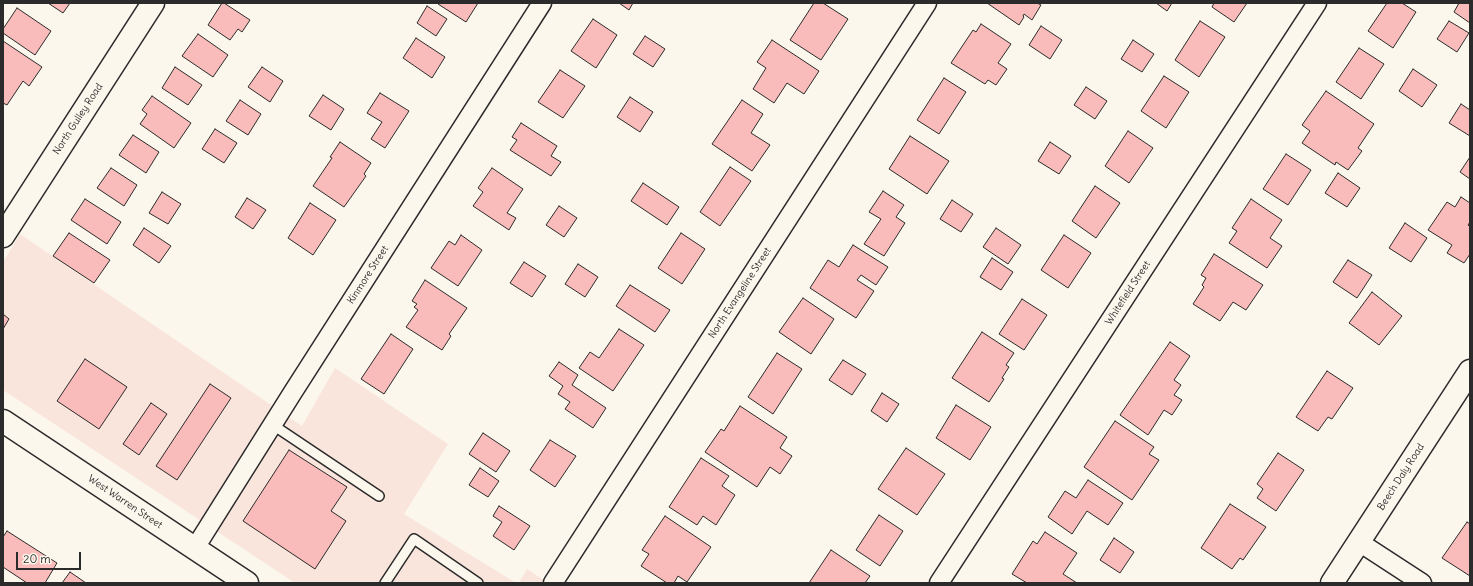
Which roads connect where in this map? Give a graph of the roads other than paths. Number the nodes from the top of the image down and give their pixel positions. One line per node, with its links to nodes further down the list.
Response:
1 (152, 3): 5 (main road, North Gulley Road)
2 (542, 3): 8 (street, Kinmore Street)
3 (927, 3): 15 (street, North Evangeline Street)
4 (1317, 3): 16 (street, Whitefield Street)
5 (3, 236)
6 (1470, 371): 10 (main road, Beech Daly Road)
7 (3, 421): 11 (main road, West Warren Street)
8 (273, 425): 9 (lane); 11 (street, Kinmore Street)
9 (379, 496)
10 (1359, 542): 17 (main road, Beech Daly Road); 18 (street)
11 (195, 548): 12 (main road, West Warren Street)
12 (247, 583)
13 (385, 583): 14 (lane)
14 (478, 583)
15 (553, 583)
16 (940, 583)
17 (1332, 583)
18 (1422, 583)

